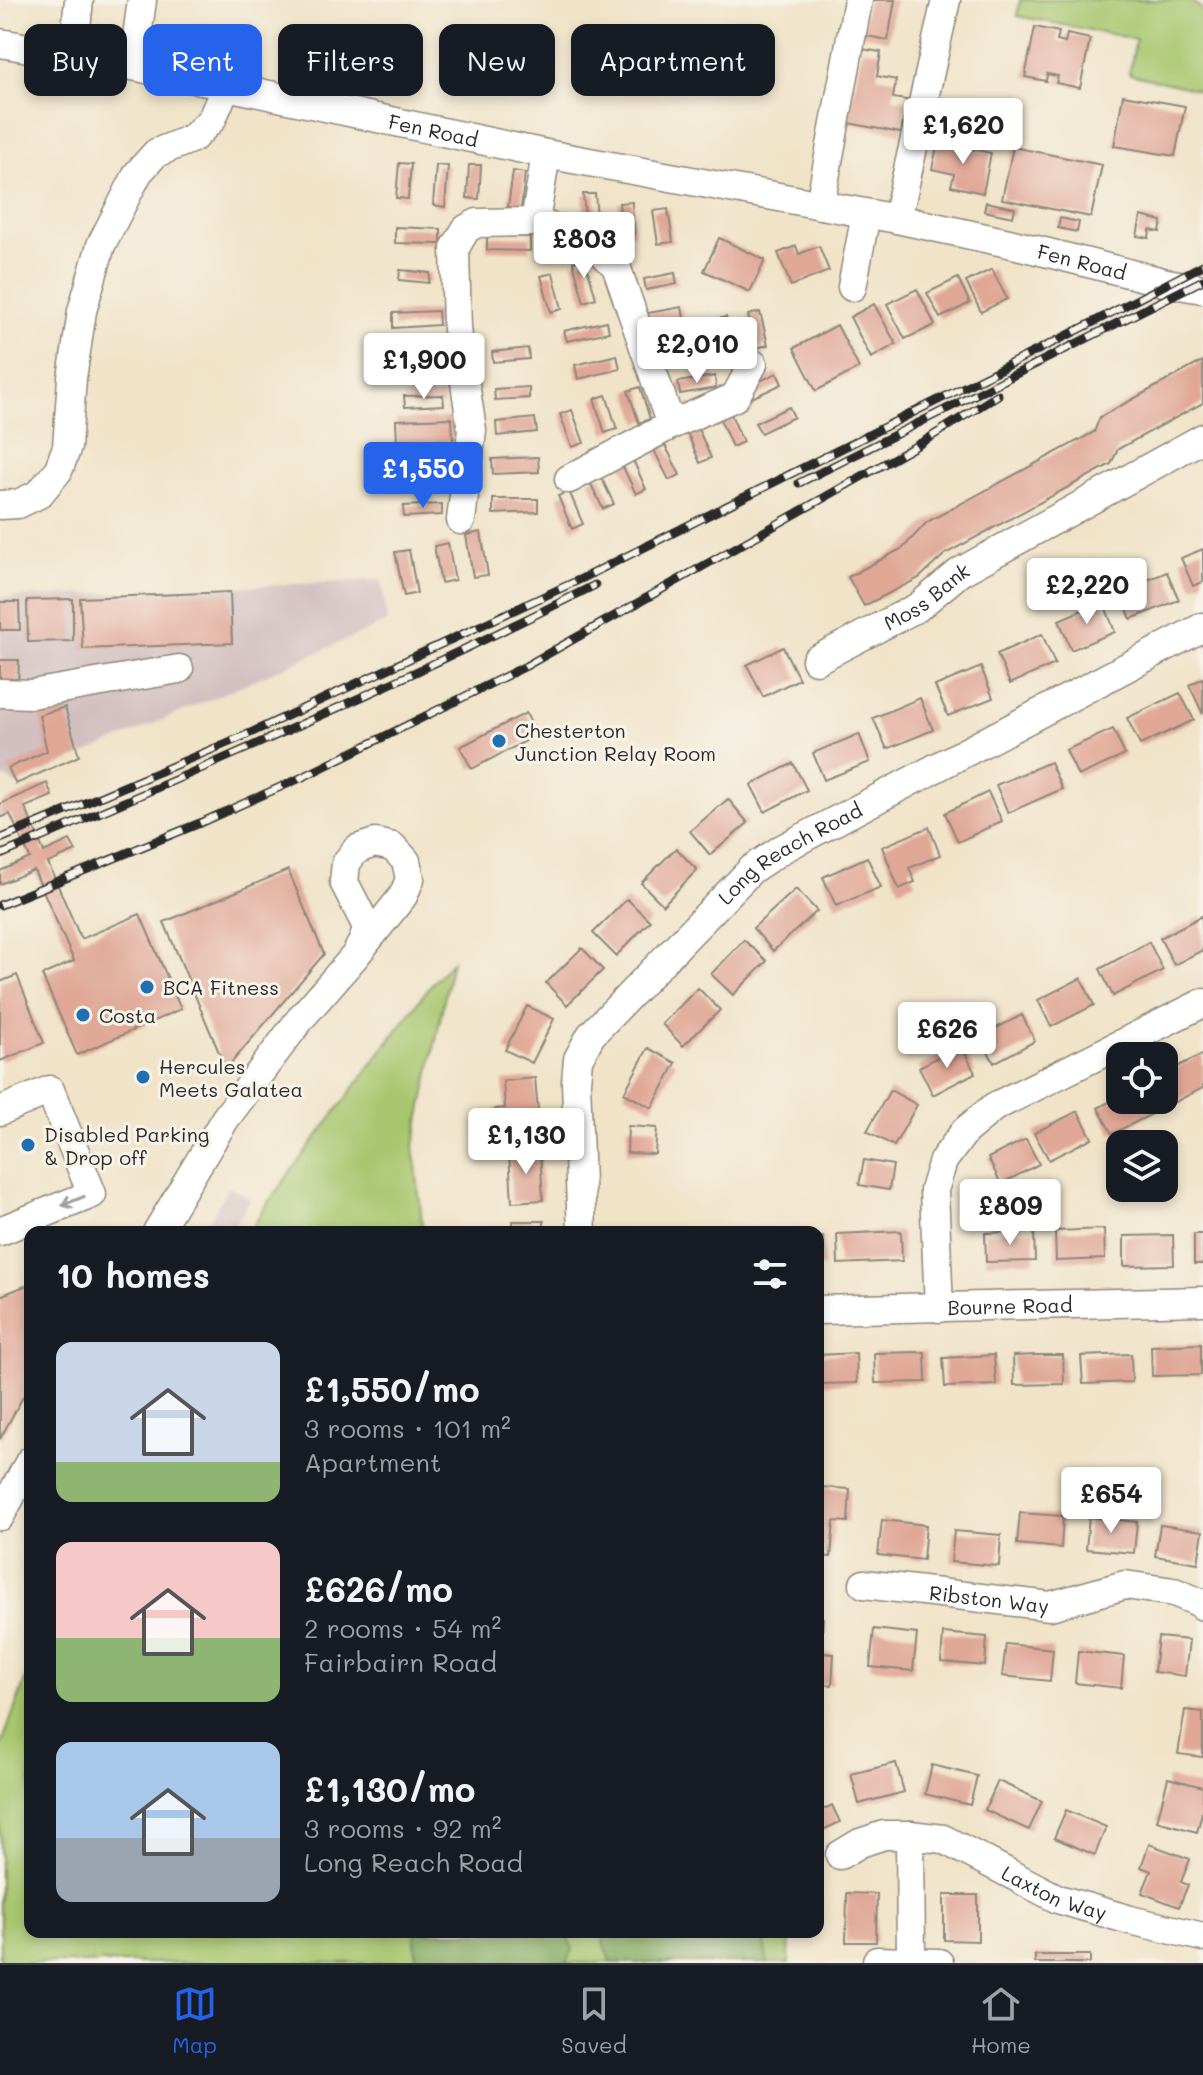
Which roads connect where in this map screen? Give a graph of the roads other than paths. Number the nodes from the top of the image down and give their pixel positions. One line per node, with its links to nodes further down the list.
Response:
1 (79, 0): 5 (street)
2 (142, 0): 9 (street)
3 (858, 0): 14 (street)
4 (946, 0): 16 (street)
5 (76, 24)
6 (0, 43): 7 (street, Fen Road)
7 (24, 47)
8 (127, 65): 9 (street, Fen Road)
9 (133, 66): 10 (street, Fen Road)
10 (143, 68)
11 (262, 94): 13 (street, Fen Road)
12 (222, 96): 24 (street)
13 (546, 154): 14 (street, Fen Road); 17 (street)
14 (820, 205): 15 (street, Fen Road)
15 (866, 214): 16 (street, Fen Road); 18 (street)
16 (897, 219): 19 (street, Fen Road)
17 (535, 222): 21 (street); 25 (street)
18 (852, 287)
19 (1203, 289)
20 (753, 364): 21 (street)
21 (671, 425): 23 (street)
22 (1203, 438): 27 (street, Moss Bank)
23 (569, 479)
24 (0, 505)
25 (461, 520)
26 (1203, 627): 36 (street, Long Reach Road)
27 (816, 660)
28 (179, 669): 29 (street)
29 (0, 693)
30 (403, 896): 31 (street); 31 (street); 32 (street)
31 (352, 899): 32 (street)
32 (355, 956): 35 (street)
33 (1203, 1003): 39 (street)
34 (0, 1111): 37 (street, one-way to 37)
35 (161, 1226)
36 (582, 1226)
37 (0, 1231)
38 (1203, 1301): 39 (street, Bourne Road)
39 (939, 1308): 40 (street, Bourne Road)
40 (824, 1310)
41 (24, 1472): 42 (street)
42 (0, 1514)
43 (864, 1584): 44 (street, Ribston Way)
44 (1203, 1606)
45 (910, 1835): 46 (street, Laxton Way); 47 (street, Laxton Way); 49 (street)
46 (840, 1855)
47 (1203, 1937)
48 (877, 1961): 49 (street)
49 (911, 1962): 50 (street)
50 (939, 1963)

